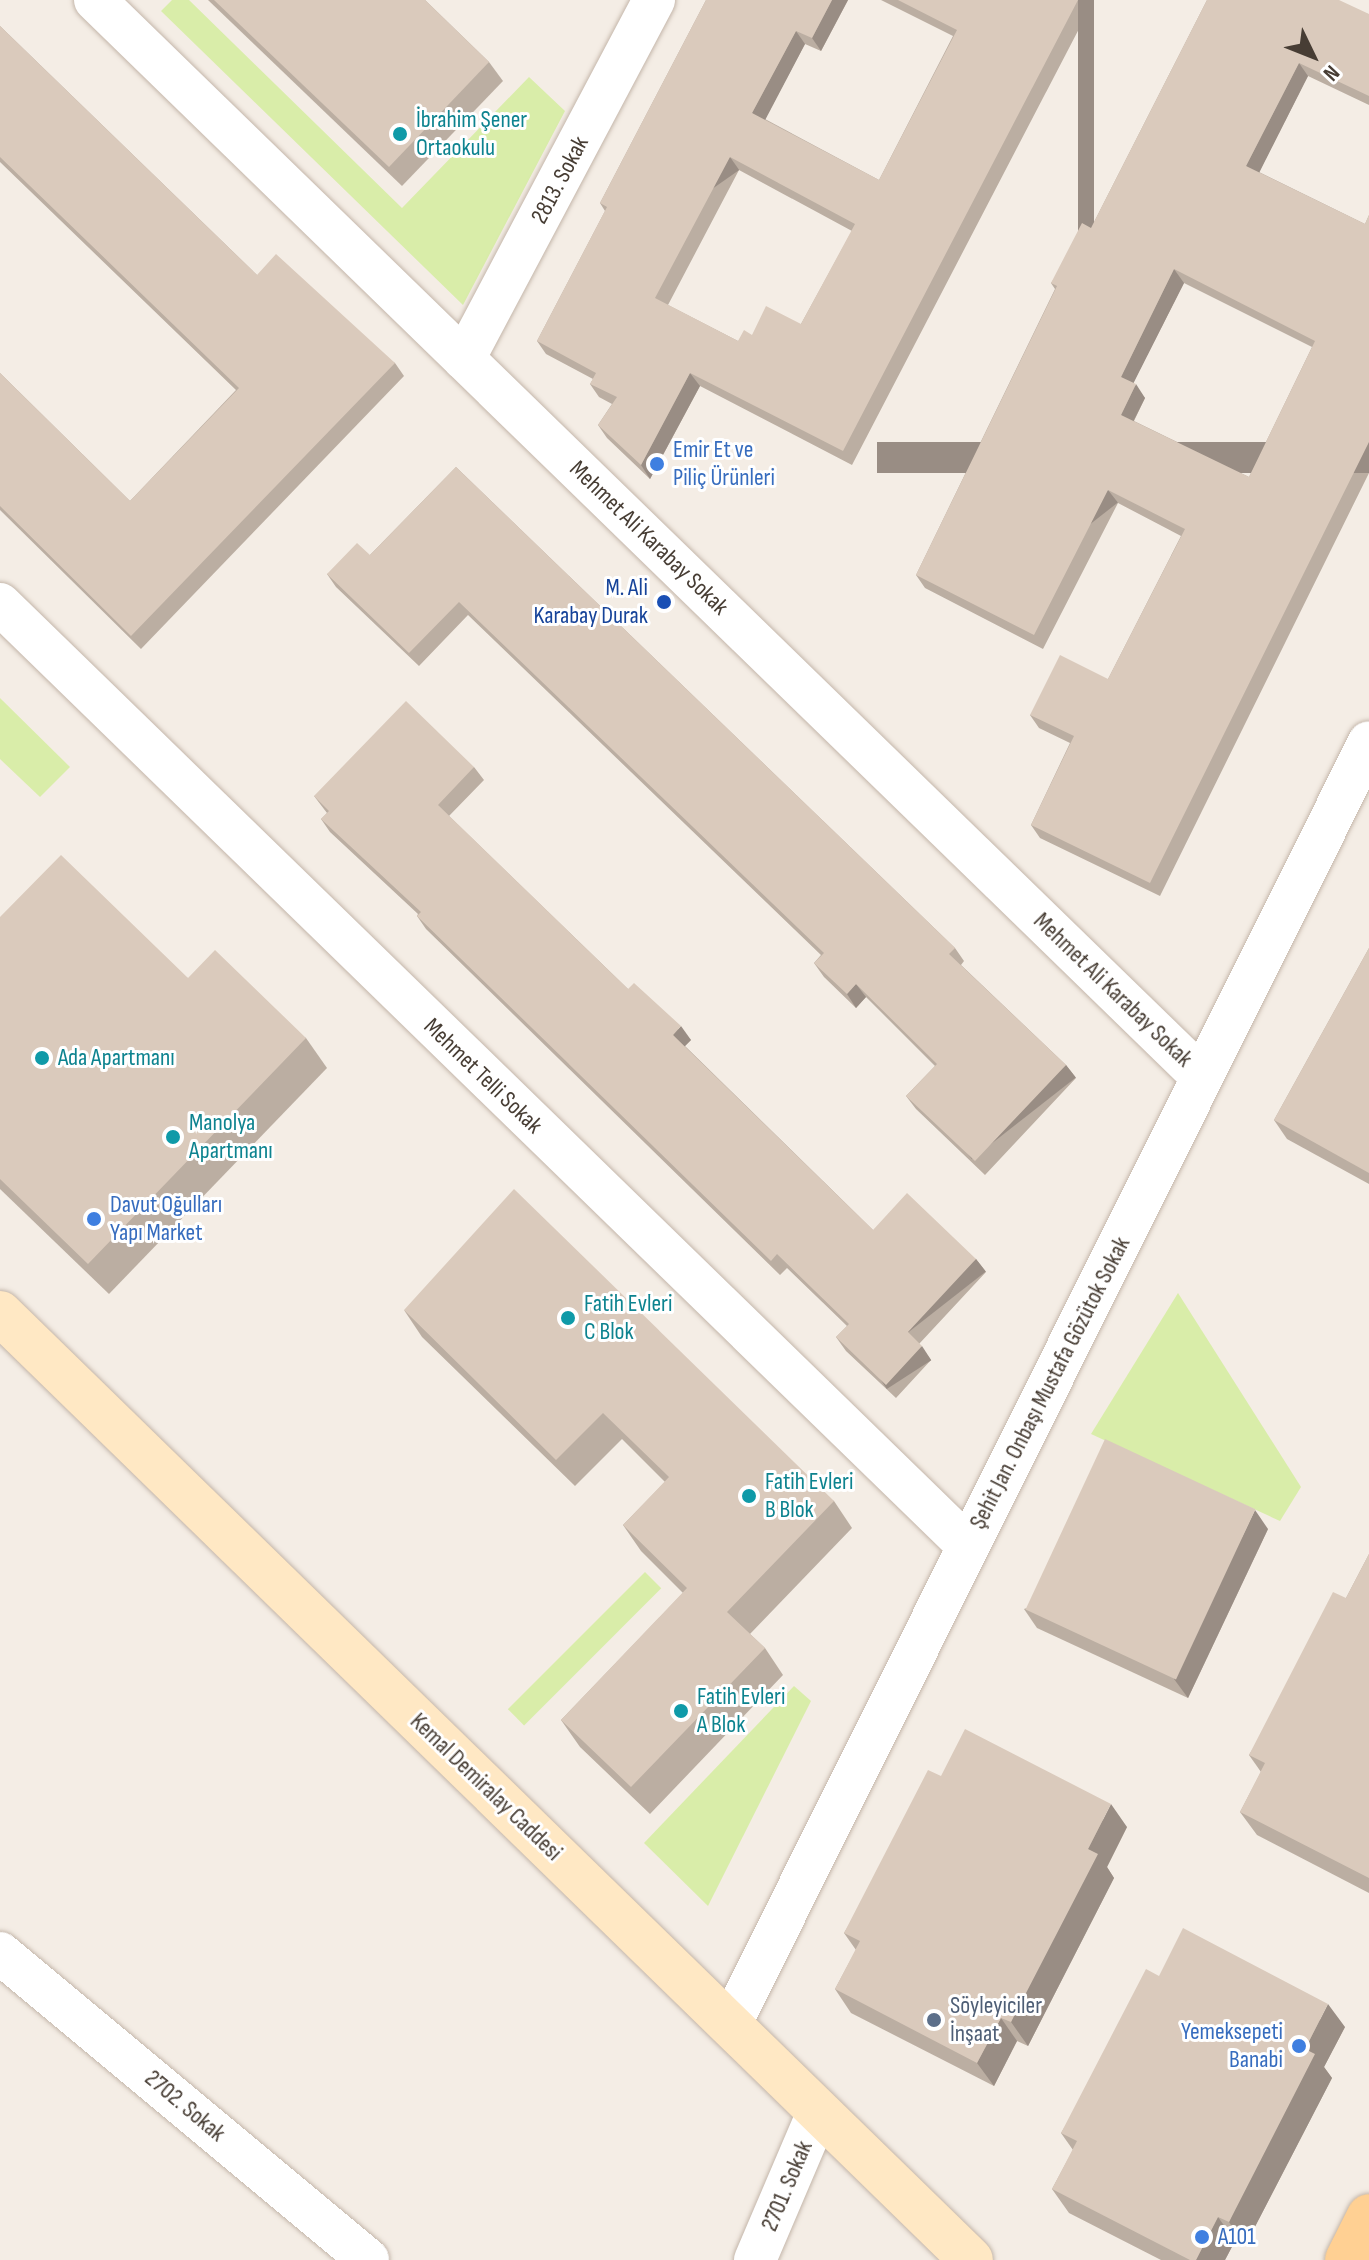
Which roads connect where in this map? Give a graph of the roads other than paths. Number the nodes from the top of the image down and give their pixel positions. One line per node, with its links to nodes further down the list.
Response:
1 (95, 0): 3 (street, Mehmet Ali Karabay Sokak)
2 (654, 0): 3 (street, 2813. Sokak)
3 (464, 359): 6 (street, Mehmet Ali Karabay Sokak)
4 (0, 604): 8 (street, Mehmet Telli Sokak)
5 (1369, 742): 6 (street, Şehit Jan. Onbaşı Mustafa Gözütok Sokak)
6 (1202, 1077): 8 (street, Şehit Jan. Onbaşı Mustafa Gözütok Sokak)
7 (0, 1313): 10 (street, Kemal Demiralay Caddesi)
8 (968, 1546): 10 (street, Şehit Jan. Onbaşı Mustafa Gözütok Sokak)
9 (0, 1953): 13 (street, 2702. Sokak)
10 (730, 2025): 11 (street, Kemal Demiralay Caddesi)
11 (818, 2112): 14 (street, 2701. Sokak); 15 (street, Kemal Demiralay Caddesi)
12 (1369, 2216): 16 (main road)
13 (368, 2260)
14 (755, 2260)
15 (971, 2260)
16 (1347, 2260)

